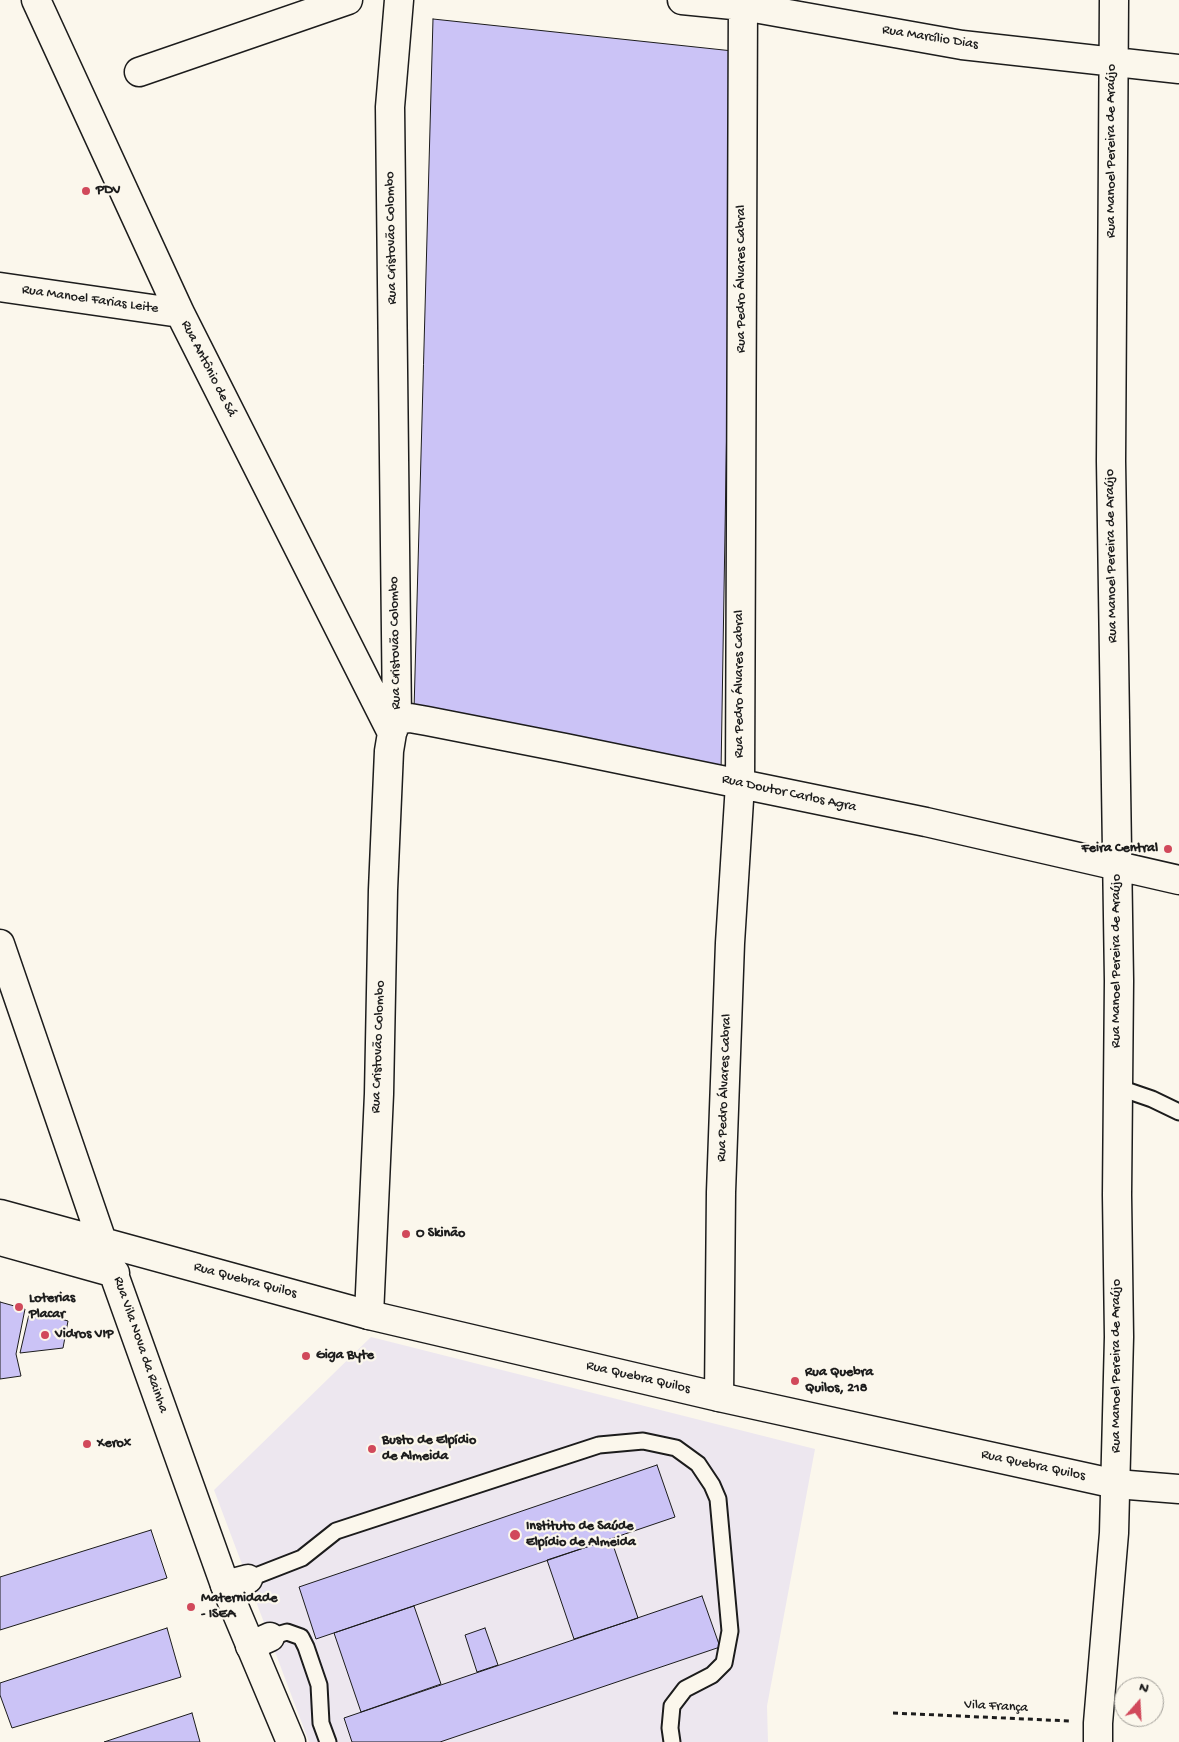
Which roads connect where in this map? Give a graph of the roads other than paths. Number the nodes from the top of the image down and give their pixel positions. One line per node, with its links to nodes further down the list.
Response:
1 (36, 0): 11 (street, Rua Antônio de Sá)
2 (348, 0): 9 (street)
3 (399, 0): 12 (street, Rua Cristovão Colombo)
4 (682, 0): 6 (street, Rua Marcílio Dias)
5 (1114, 0): 7 (street, Rua Manoel Pereira de Araújo)
6 (743, 3): 7 (street, Rua Marcílio Dias); 13 (street, Rua Pedro Álvares Cabral)
7 (1113, 62): 8 (street, Rua Marcílio Dias); 14 (street, Rua Manoel Pereira de Araújo)
8 (1179, 69)
9 (139, 72)
10 (0, 287): 11 (street, Rua Manoel Farias Leite)
11 (180, 313): 12 (street, Rua Antônio de Sá)
12 (395, 726): 13 (street, Rua Doutor Carlos Agra); 23 (street, Rua Cristovão Colombo)
13 (740, 784): 14 (street, Rua Doutor Carlos Agra); 24 (street, Rua Pedro Álvares Cabral)
14 (1116, 866): 15 (street, Rua Doutor Carlos Agra); 17 (street, Rua Manoel Pereira de Araújo)
15 (1179, 880)
16 (0, 944): 21 (street, Rua Vila Nova da Rainha)
17 (1117, 1087): 18 (lane); 25 (street, Rua Manoel Pereira de Araújo)
18 (1179, 1112)
19 (0, 1214): 21 (street, Rua Quebra Quilos)
20 (0, 1241): 22 (street)
21 (102, 1241): 22 (street, Rua Vila Nova da Rainha); 23 (street, Rua Quebra Quilos)
22 (115, 1273): 27 (street, Rua Vila Nova da Rainha)
23 (369, 1315): 24 (street, Rua Quebra Quilos)
24 (719, 1397): 25 (street, Rua Quebra Quilos)
25 (1116, 1484): 26 (street, Rua Quebra Quilos); 29 (street, Rua Manoel Pereira de Araújo)
26 (1179, 1489)
27 (236, 1582): 28 (street, Rua Vila Nova da Rainha); 32 (lane)
28 (260, 1642): 30 (street, Rua Vila Nova da Rainha); 31 (lane)
29 (1098, 1732)
30 (291, 1742)
31 (328, 1742)
32 (672, 1742)

